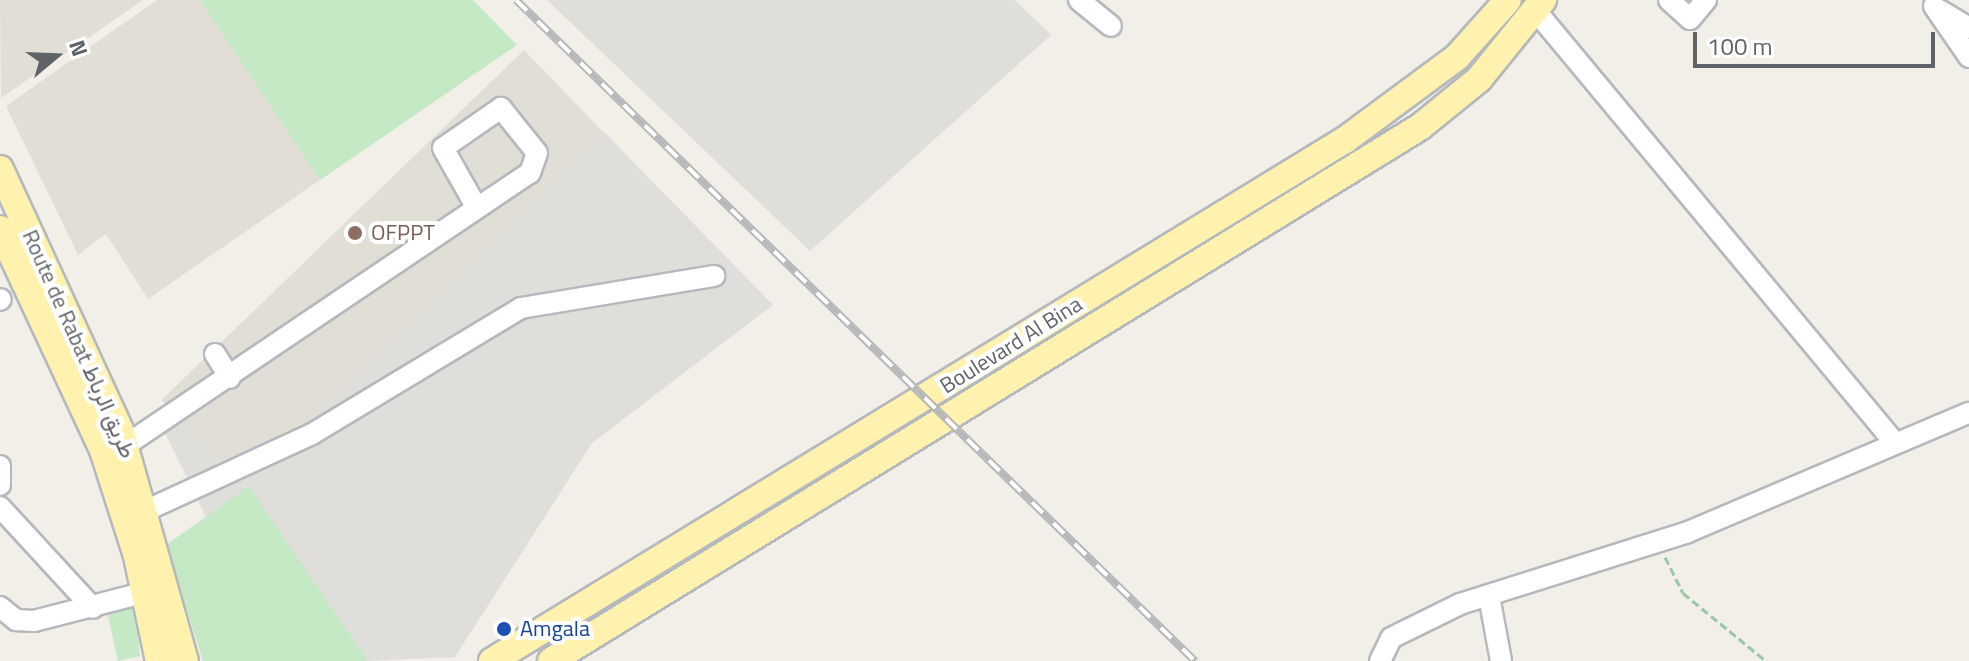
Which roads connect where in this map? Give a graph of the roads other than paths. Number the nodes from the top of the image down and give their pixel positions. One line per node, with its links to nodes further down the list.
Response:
1 (1079, 0): 7 (street)
2 (1508, 0): 29 (main road, Boulevard Al Bina)
3 (1669, 0): 4 (street)
4 (1706, 0)
5 (1929, 3): 8 (street); 9 (street)
6 (1539, 5): 17 (street); 30 (main road, Boulevard Al Bina)
7 (1111, 26)
8 (1969, 28)
9 (1969, 57)
10 (0, 169): 18 (main road, Route de Rabat طريق الرباط)
11 (477, 208): 11 (street); 15 (street)
12 (0, 229): 22 (main road, Route de Rabat طريق الرباط)
13 (714, 276): 22 (street)
14 (215, 354): 15 (street)
15 (230, 378): 18 (street)
16 (1969, 413): 17 (street)
17 (1895, 443): 24 (street)
18 (126, 445): 22 (main road, Route de Rabat طريق الرباط)
19 (0, 466): 20 (street)
20 (0, 485)
21 (0, 507): 25 (street)
22 (136, 513): 23 (main road, Route de Rabat طريق الرباط); 28 (main road, Route de Rabat طريق الرباط)
23 (146, 592): 25 (street); 27 (main road, Route de Rabat طريق الرباط)
24 (1489, 596): 31 (street); 32 (street)
25 (93, 608): 26 (street)
26 (1, 611)
27 (159, 661)
28 (185, 661)
29 (492, 661)
30 (551, 661)
31 (1380, 661)
32 (1501, 661)

